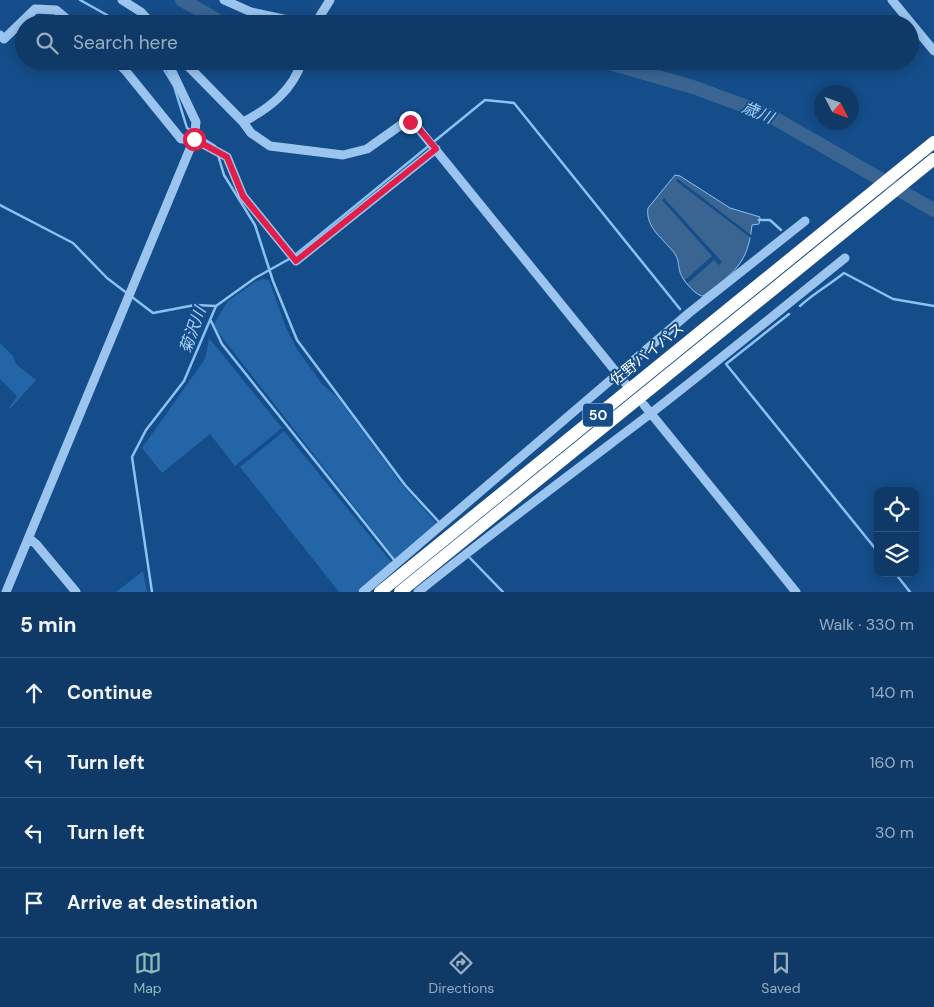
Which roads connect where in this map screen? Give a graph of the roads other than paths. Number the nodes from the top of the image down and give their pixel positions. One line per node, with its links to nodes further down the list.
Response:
1 (122, 0): 5 (street)
2 (224, 0): 10 (street)
3 (330, 0): 11 (street)
4 (892, 0): 12 (street)
5 (141, 12): 8 (street); 9 (street)
6 (29, 15): 7 (street)
7 (62, 15)
8 (140, 15)
9 (144, 15)
10 (265, 15)
11 (321, 15)
12 (904, 15)
13 (15, 28): 15 (street)
14 (919, 33): 16 (street)
15 (0, 35)
16 (934, 51)
17 (125, 70): 22 (street)
18 (171, 70): 22 (street)
19 (192, 70): 21 (street)
20 (299, 70): 21 (street)
21 (244, 122): 24 (street)
22 (195, 135): 24 (street); 32 (street)
23 (934, 142): 36 (highway, 佐野バイパス / 50)
24 (436, 149): 28 (street)
25 (934, 159): 37 (highway, 佐野バイパス / 50)
26 (805, 221): 28 (street)
27 (845, 258): 31 (street)
28 (618, 373): 29 (street); 35 (street)
29 (625, 383)
30 (644, 405): 31 (street)
31 (651, 413): 38 (street); 39 (street)
32 (30, 539): 33 (street); 34 (street)
33 (6, 592)
34 (76, 592)
35 (363, 592)
36 (380, 592)
37 (400, 592)
38 (418, 592)
39 (796, 592)

